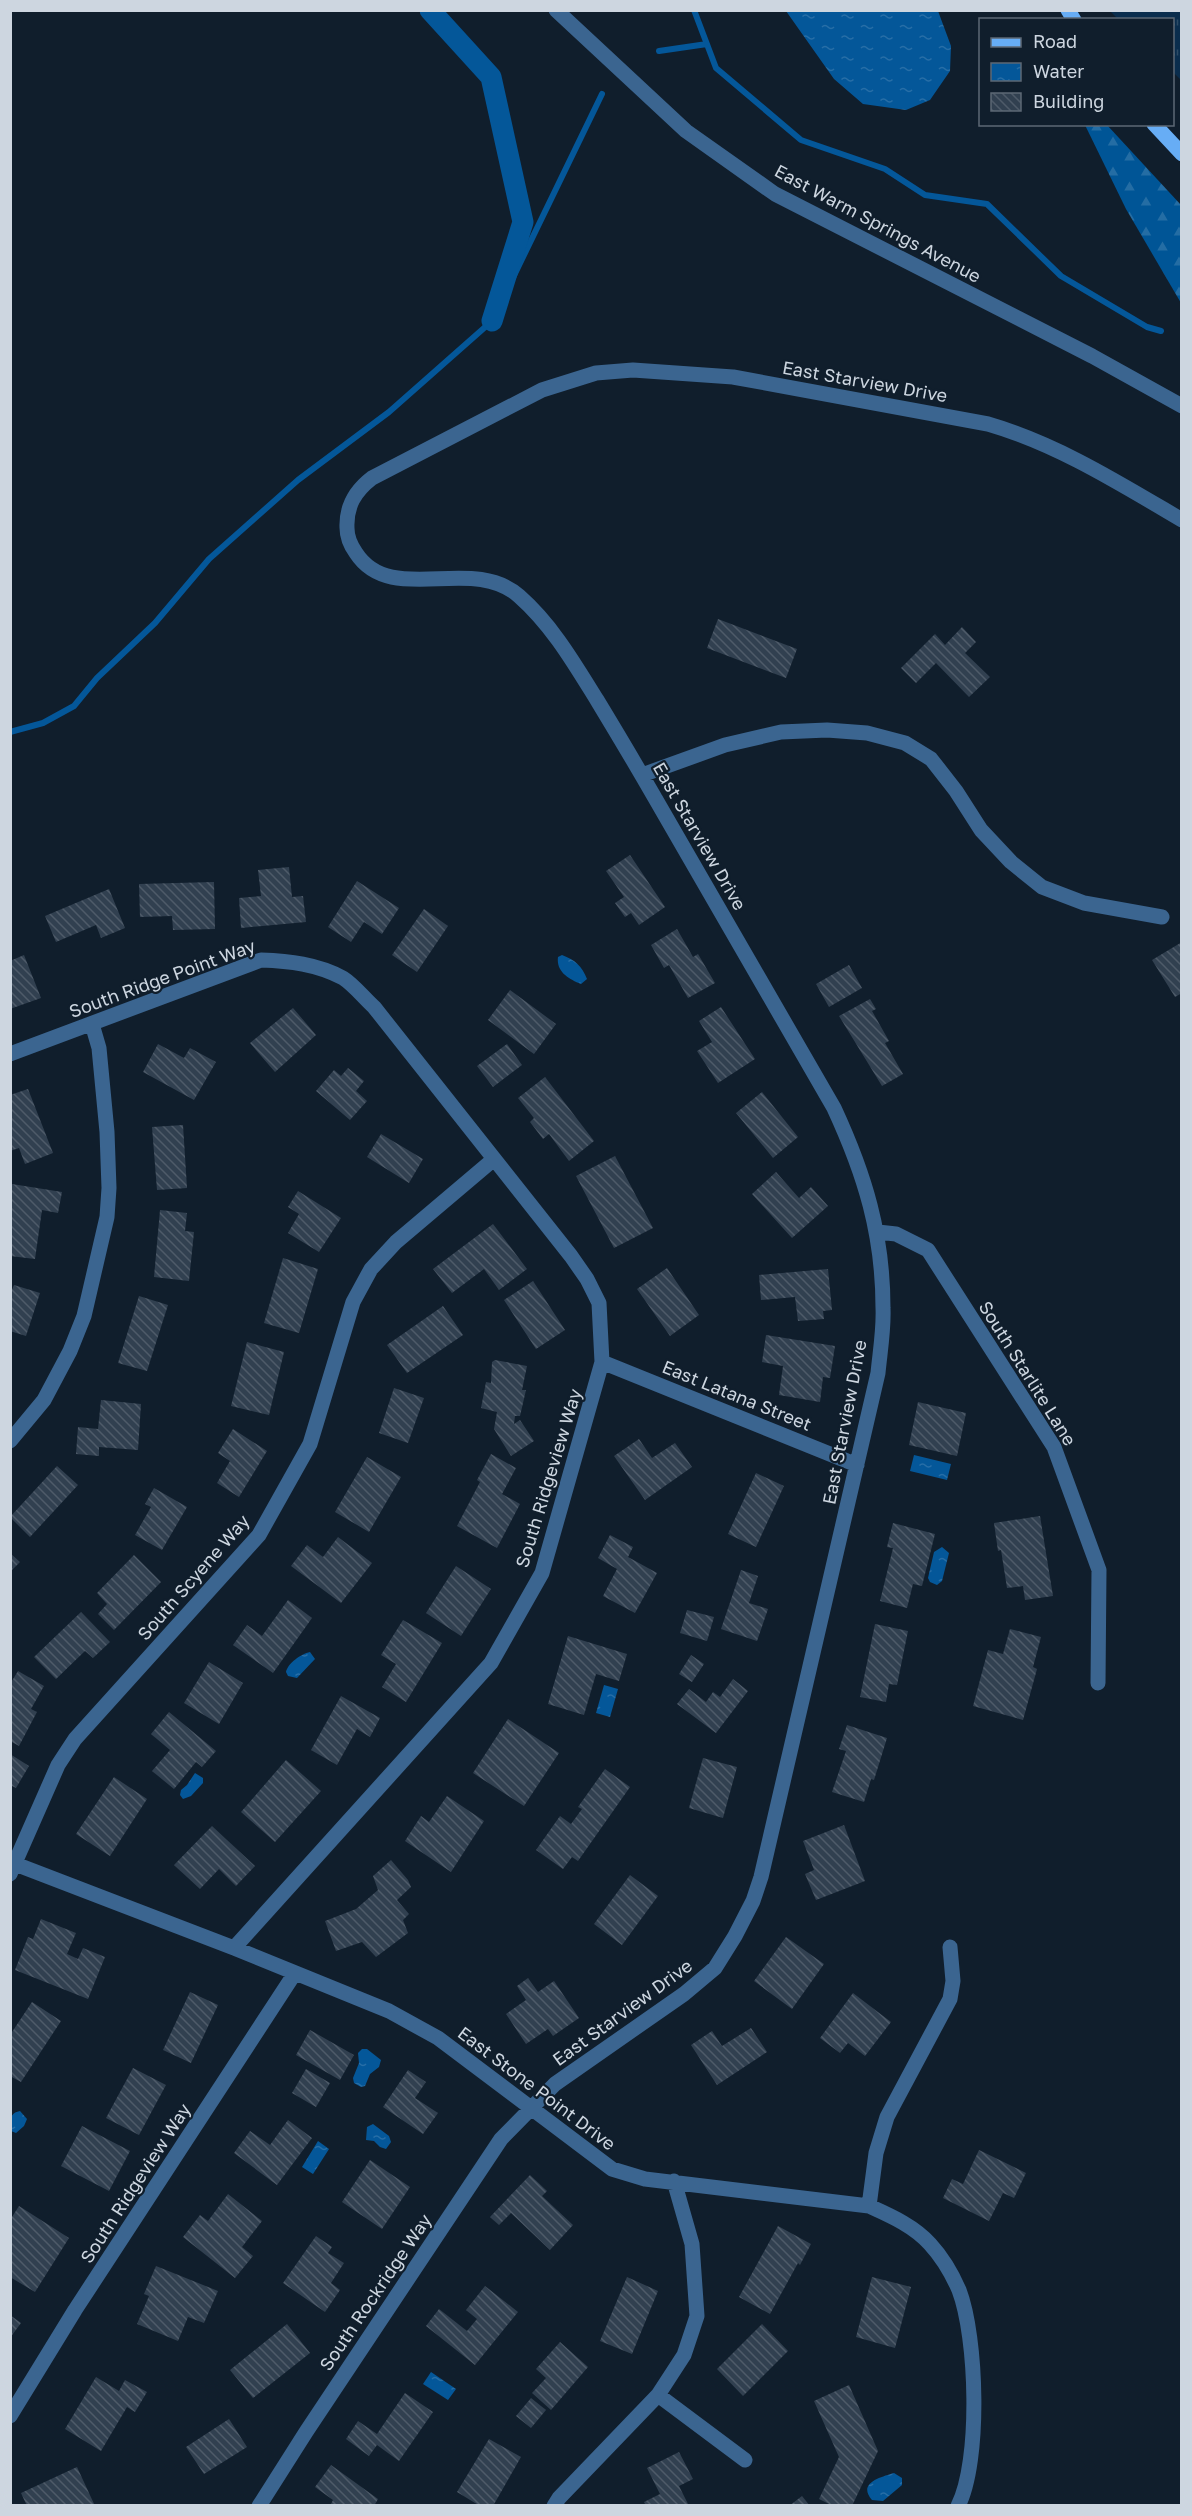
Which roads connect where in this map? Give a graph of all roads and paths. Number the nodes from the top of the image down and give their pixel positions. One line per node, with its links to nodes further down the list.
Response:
1 (556, 10): 4 (street, East Warm Springs Avenue)
2 (1156, 126): 3 (main road)
3 (1182, 154)
4 (1182, 405)
5 (1182, 520): 6 (street, East Starview Drive)
6 (642, 775): 7 (street); 11 (street, East Starview Drive)
7 (1162, 917)
8 (92, 1024): 9 (street, South Ridge Point Way); 10 (street, South Ridge Point Way); 13 (street)
9 (10, 1054)
10 (494, 1159): 12 (street, South Ridgeview Way); 16 (street, South Scyene Way)
11 (878, 1232): 14 (street, East Starview Drive); 15 (street, South Starlite Lane)
12 (602, 1362): 14 (street, East Latana Street); 18 (street, South Ridgeview Way)
13 (10, 1441)
14 (857, 1465): 20 (street, East Starview Drive)
15 (1098, 1683)
16 (12, 1867): 18 (street, East Stone Point Drive)
17 (950, 1947): 22 (street)
18 (234, 1948): 19 (street, East Stone Point Drive)
19 (295, 1973): 20 (street, East Stone Point Drive); 24 (street, South Ridgeview Way)
20 (532, 2107): 21 (street, East Stone Point Drive); 26 (street, South Rockridge Way)
21 (674, 2181): 22 (street, East Stone Point Drive); 23 (street)
22 (869, 2206): 28 (street, East Stone Point Drive)
23 (658, 2395): 25 (street); 27 (street)
24 (10, 2416)
25 (745, 2460)
26 (260, 2505)
27 (554, 2505)
28 (958, 2505)

